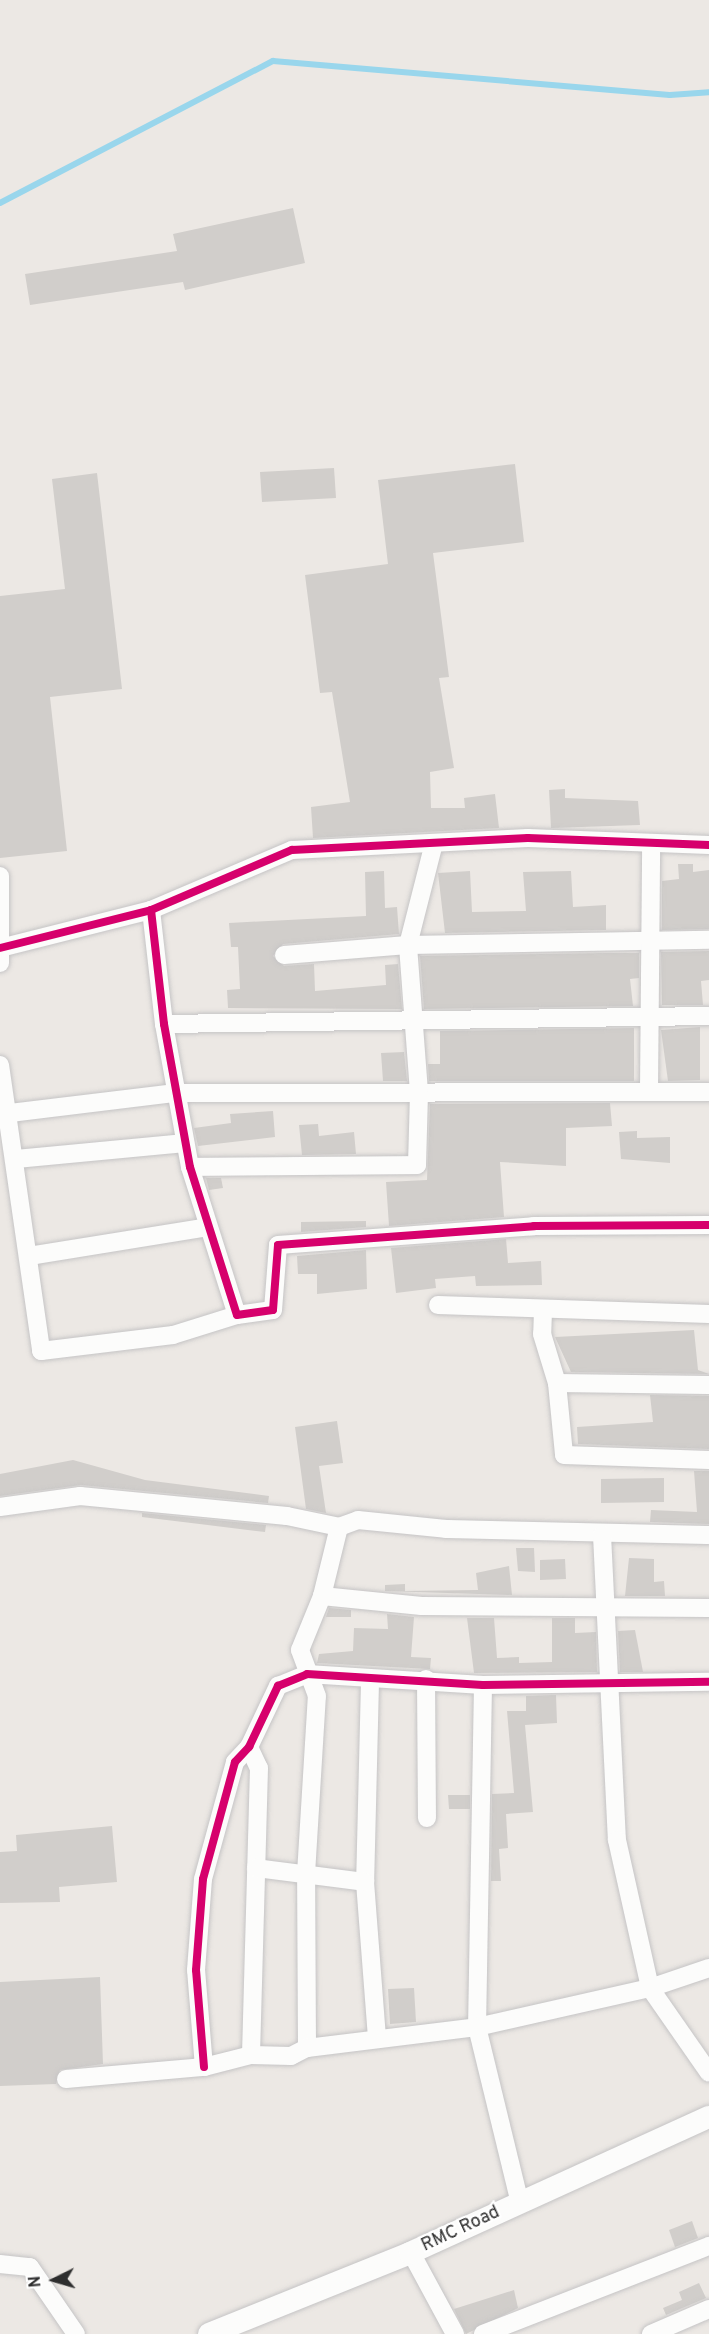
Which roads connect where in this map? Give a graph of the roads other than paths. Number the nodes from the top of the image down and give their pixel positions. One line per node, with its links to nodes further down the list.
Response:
1 (434, 843): 2 (street); 5 (street); 8 (street)
2 (651, 843): 3 (street); 6 (street)
3 (709, 845)
4 (0, 876): 9 (street)
5 (152, 910): 9 (street); 13 (street)
6 (652, 940): 7 (street); 8 (street); 12 (street)
7 (709, 940)
8 (408, 945): 10 (street); 14 (street)
9 (1, 953)
10 (284, 955)
11 (709, 1016): 12 (street)
12 (649, 1019): 14 (street); 16 (street)
13 (164, 1024): 14 (street); 19 (street)
14 (413, 1024): 17 (street)
15 (0, 1065): 20 (street)
16 (649, 1091): 17 (street); 18 (street)
17 (419, 1092): 19 (street); 23 (street)
18 (709, 1092)
19 (176, 1094): 20 (street); 21 (street)
20 (10, 1113): 22 (street)
21 (185, 1143): 22 (street); 23 (street)
22 (16, 1159): 26 (street)
23 (190, 1167): 25 (street)
24 (709, 1225): 30 (street)
25 (208, 1227): 26 (street); 30 (street)
26 (29, 1256): 30 (street)
27 (438, 1305): 28 (street)
28 (543, 1311): 29 (street); 31 (street)
29 (709, 1314)
30 (237, 1315)
31 (557, 1383): 32 (street); 33 (street)
32 (709, 1385)
33 (709, 1460)
34 (0, 1507): 35 (street)
35 (339, 1527): 36 (street); 38 (street)
36 (602, 1535): 37 (street); 39 (street)
37 (709, 1535)
38 (322, 1596): 39 (street); 41 (street)
39 (603, 1606): 40 (street); 43 (street)
40 (709, 1608)
41 (307, 1674): 44 (street); 47 (street); 50 (street)
42 (426, 1679): 44 (street); 46 (street); 48 (street)
43 (607, 1681): 45 (street); 46 (street); 53 (street)
44 (370, 1682): 51 (street)
45 (709, 1682)
46 (483, 1685): 54 (street)
47 (249, 1747): 49 (street); 58 (street)
48 (427, 1818)
49 (256, 1868): 50 (street); 57 (street)
50 (306, 1874): 51 (street); 56 (street)
51 (365, 1882): 55 (street)
52 (709, 1968): 53 (street)
53 (650, 1988): 54 (street); 59 (street)
54 (477, 2027): 55 (street); 63 (street)
55 (377, 2039): 56 (street)
56 (307, 2048): 57 (street)
57 (251, 2055): 58 (street)
58 (204, 2067): 60 (street)
59 (709, 2073)
60 (66, 2079)
61 (709, 2117): 63 (street, RMC Road)
62 (709, 2131): 65 (street, RMC Road)
63 (520, 2203): 69 (street, RMC Road)
64 (709, 2246): 72 (street)
65 (415, 2260): 70 (street, RMC Road); 71 (street)
66 (0, 2264): 68 (street)
67 (709, 2309): 73 (street)
68 (76, 2334)
69 (209, 2334)
70 (232, 2334)
71 (455, 2334)
72 (483, 2334)
73 (651, 2334)

